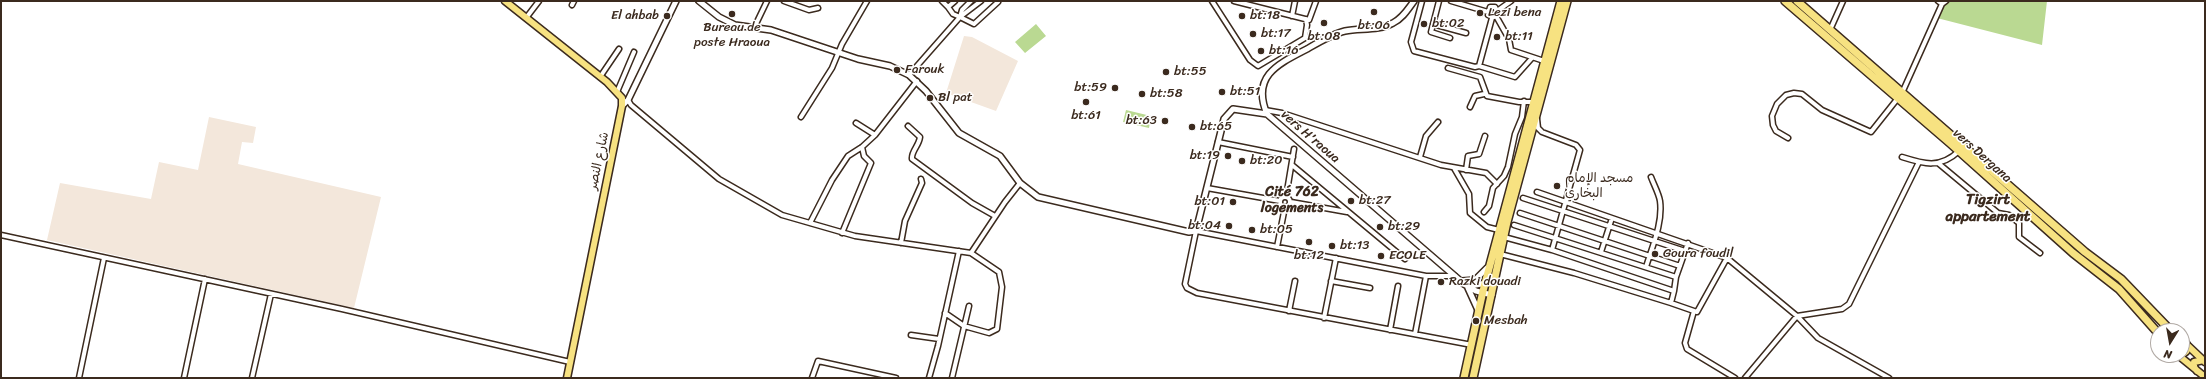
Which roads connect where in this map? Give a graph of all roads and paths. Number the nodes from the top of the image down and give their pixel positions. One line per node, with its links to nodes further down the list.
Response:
1 (505, 1): 37 (main road)
2 (539, 1): 37 (street)
3 (676, 1): 57 (street)
4 (699, 1): 40 (street)
5 (767, 1): 40 (street)
6 (784, 1): 31 (street)
7 (867, 1): 46 (street)
8 (942, 1): 30 (street)
9 (955, 1): 30 (street)
10 (972, 1): 35 (street)
11 (981, 1): 35 (street)
12 (997, 1): 35 (street)
13 (1212, 1): 38 (street)
14 (1234, 1): 34 (street)
15 (1295, 1): 34 (street)
16 (1316, 1): 38 (street)
17 (1414, 1): 62 (street, vers H'raoua)
18 (1422, 1): 49 (street)
19 (1439, 1): 39 (street)
20 (1451, 1): 33 (street)
21 (1496, 1): 32 (street)
22 (1512, 1): 32 (street)
23 (1561, 1): 48 (highway)
24 (1567, 1): 63 (highway)
25 (1785, 1): 56 (highway, vers Dergana)
26 (1797, 1): 41 (highway)
27 (1843, 1): 41 (street)
28 (1938, 1): 29 (street)
29 (1944, 3): 56 (street)
30 (948, 7): 35 (street)
31 (818, 8)
32 (1496, 9): 33 (street); 36 (street)
33 (1488, 12): 36 (street)
34 (1292, 16): 38 (street)
35 (960, 17): 51 (street)
36 (1494, 17): 47 (street); 49 (street)
37 (526, 18): 52 (main road)
38 (1306, 19)
39 (1432, 24): 42 (street); 43 (street)
40 (755, 26): 46 (street)
41 (1830, 30): 56 (highway)
42 (1466, 33)
43 (1450, 38)
44 (619, 49): 52 (street)
45 (634, 52): 54 (street)
46 (839, 53): 51 (street); 64 (street)
47 (1532, 58): 48 (street); 49 (street)
48 (1544, 61): 59 (highway)
49 (1479, 66)
50 (1448, 68): 55 (street)
51 (909, 75): 53 (street)
52 (600, 77): 54 (main road)
53 (917, 81): 68 (street); 85 (street)
54 (617, 92): 60 (main road)
55 (1484, 94): 58 (street); 61 (street)
56 (1900, 96): 70 (street); 74 (highway, vers Dergana); 154 (highway)
57 (628, 100): 60 (street); 101 (street)
58 (1524, 101): 59 (street); 86 (street)
59 (1533, 102): 108 (highway)
60 (622, 106): 164 (main road, شارع النصر)
61 (1470, 107)
62 (1266, 112): 71 (street); 76 (street); 132 (street, vers H'raoua)
63 (1537, 117): 93 (street); 108 (highway)
64 (801, 118)
65 (1438, 122): 76 (street)
66 (856, 123): 68 (street)
67 (908, 126): 99 (street)
68 (875, 135): 72 (street)
69 (1485, 136): 82 (street)
70 (1788, 138)
71 (1218, 142): 75 (street); 87 (street)
72 (862, 147): 101 (street); 107 (street)
73 (1294, 149): 75 (street)
74 (1959, 151): 78 (street); 155 (highway, vers Dergana)
75 (1293, 157): 80 (street)
76 (1420, 157): 81 (street)
77 (1902, 157): 79 (street)
78 (1938, 163): 79 (street); 121 (street)
79 (1918, 164): 152 (street)
80 (1292, 165): 89 (street); 96 (street)
81 (1454, 168): 82 (street); 108 (street)
82 (1466, 170): 86 (street)
83 (1651, 178): 106 (street)
84 (921, 180): 113 (street)
85 (1020, 183): 99 (street); 105 (street)
86 (1497, 184): 97 (street)
87 (1207, 188): 91 (street); 105 (street)
88 (1537, 192): 93 (street)
89 (1286, 196): 91 (street); 92 (street)
90 (1523, 198): 95 (street)
91 (1280, 201): 94 (street)
92 (1291, 202): 94 (street); 96 (street)
93 (1566, 202): 95 (street); 100 (street)
94 (1285, 207): 115 (street)
95 (1563, 211): 103 (street); 104 (street)
96 (1348, 212): 127 (street)
97 (1484, 212)
98 (1520, 213): 103 (street)
99 (995, 216): 120 (street)
100 (1612, 218): 104 (street); 106 (street)
101 (810, 223): 107 (street)
102 (1514, 225): 110 (street)
103 (1559, 226): 110 (street); 111 (street)
104 (1609, 226): 111 (street); 112 (street)
105 (1196, 231): 115 (street); 148 (street)
106 (1656, 232): 112 (street); 114 (street)
107 (842, 233): 113 (street)
108 (1501, 234): 116 (street); 122 (highway); 128 (highway)
109 (1, 235): 124 (street)
110 (1556, 237): 116 (street); 119 (street)
111 (1604, 241): 119 (street); 123 (street)
112 (1654, 241): 118 (street); 123 (street)
113 (901, 243): 117 (street)
114 (1688, 243): 118 (street); 126 (street)
115 (1277, 247): 125 (street)
116 (1552, 250): 142 (street)
117 (959, 251): 120 (street); 150 (street)
118 (1685, 251): 129 (street)
119 (1601, 252): 130 (street)
120 (971, 253): 156 (street)
121 (2040, 253)
122 (1500, 254): 139 (highway); 146 (street)
123 (1649, 256): 129 (street); 130 (street)
124 (104, 258): 134 (street); 168 (street)
125 (1336, 258): 131 (street); 136 (street)
126 (1727, 258): 149 (street); 152 (street)
127 (1405, 259)
128 (1491, 262): 137 (street); 138 (highway)
129 (1680, 266): 133 (street)
130 (1646, 267): 133 (street)
131 (1426, 276): 132 (street); 158 (street)
132 (1455, 276): 137 (street, vers H'raoua)
133 (1676, 277): 142 (street)
134 (205, 279): 144 (street); 169 (street)
135 (1295, 281): 148 (street)
136 (1331, 281): 141 (street); 153 (street)
137 (1462, 281): 138 (street, vers H'raoua); 143 (street, vers H'raoua); 151 (street)
138 (1485, 283): 139 (street, vers H'raoua); 143 (highway)
139 (1494, 284): 145 (highway)
140 (1398, 286): 157 (street)
141 (1370, 288)
142 (1674, 291): 146 (street)
143 (1482, 293): 145 (street, vers H'raoua); 151 (highway)
144 (271, 294): 164 (street); 170 (street)
145 (1492, 295): 177 (highway)
146 (1672, 303): 149 (street)
147 (969, 306): 156 (street)
148 (1289, 311): 153 (street)
149 (1694, 311): 178 (street)
150 (945, 312): 156 (street); 160 (street)
151 (1479, 313): 161 (highway)
152 (1797, 316): 179 (street); 180 (street)
153 (1324, 318): 157 (street)
154 (2163, 323)
155 (2150, 324)
156 (964, 326): 175 (street)
157 (1390, 330): 158 (street)
158 (1415, 334): 161 (street)
159 (911, 335): 160 (street)
160 (939, 339): 174 (street)
161 (1472, 345): 176 (highway)
162 (2190, 348): 163 (main road)
163 (2204, 361): 166 (main road)
164 (570, 362): 171 (main road, شارع النصر)
165 (2187, 363): 166 (main road)
166 (2198, 372): 167 (main road)
167 (2205, 377)
168 (79, 378)
169 (184, 378)
170 (252, 378)
171 (567, 378)
172 (812, 378): 173 (street)
173 (896, 378)
174 (929, 378)
175 (952, 378)
176 (1464, 378)
177 (1473, 378)
178 (1735, 378)
179 (1745, 378)
180 (1889, 378)

